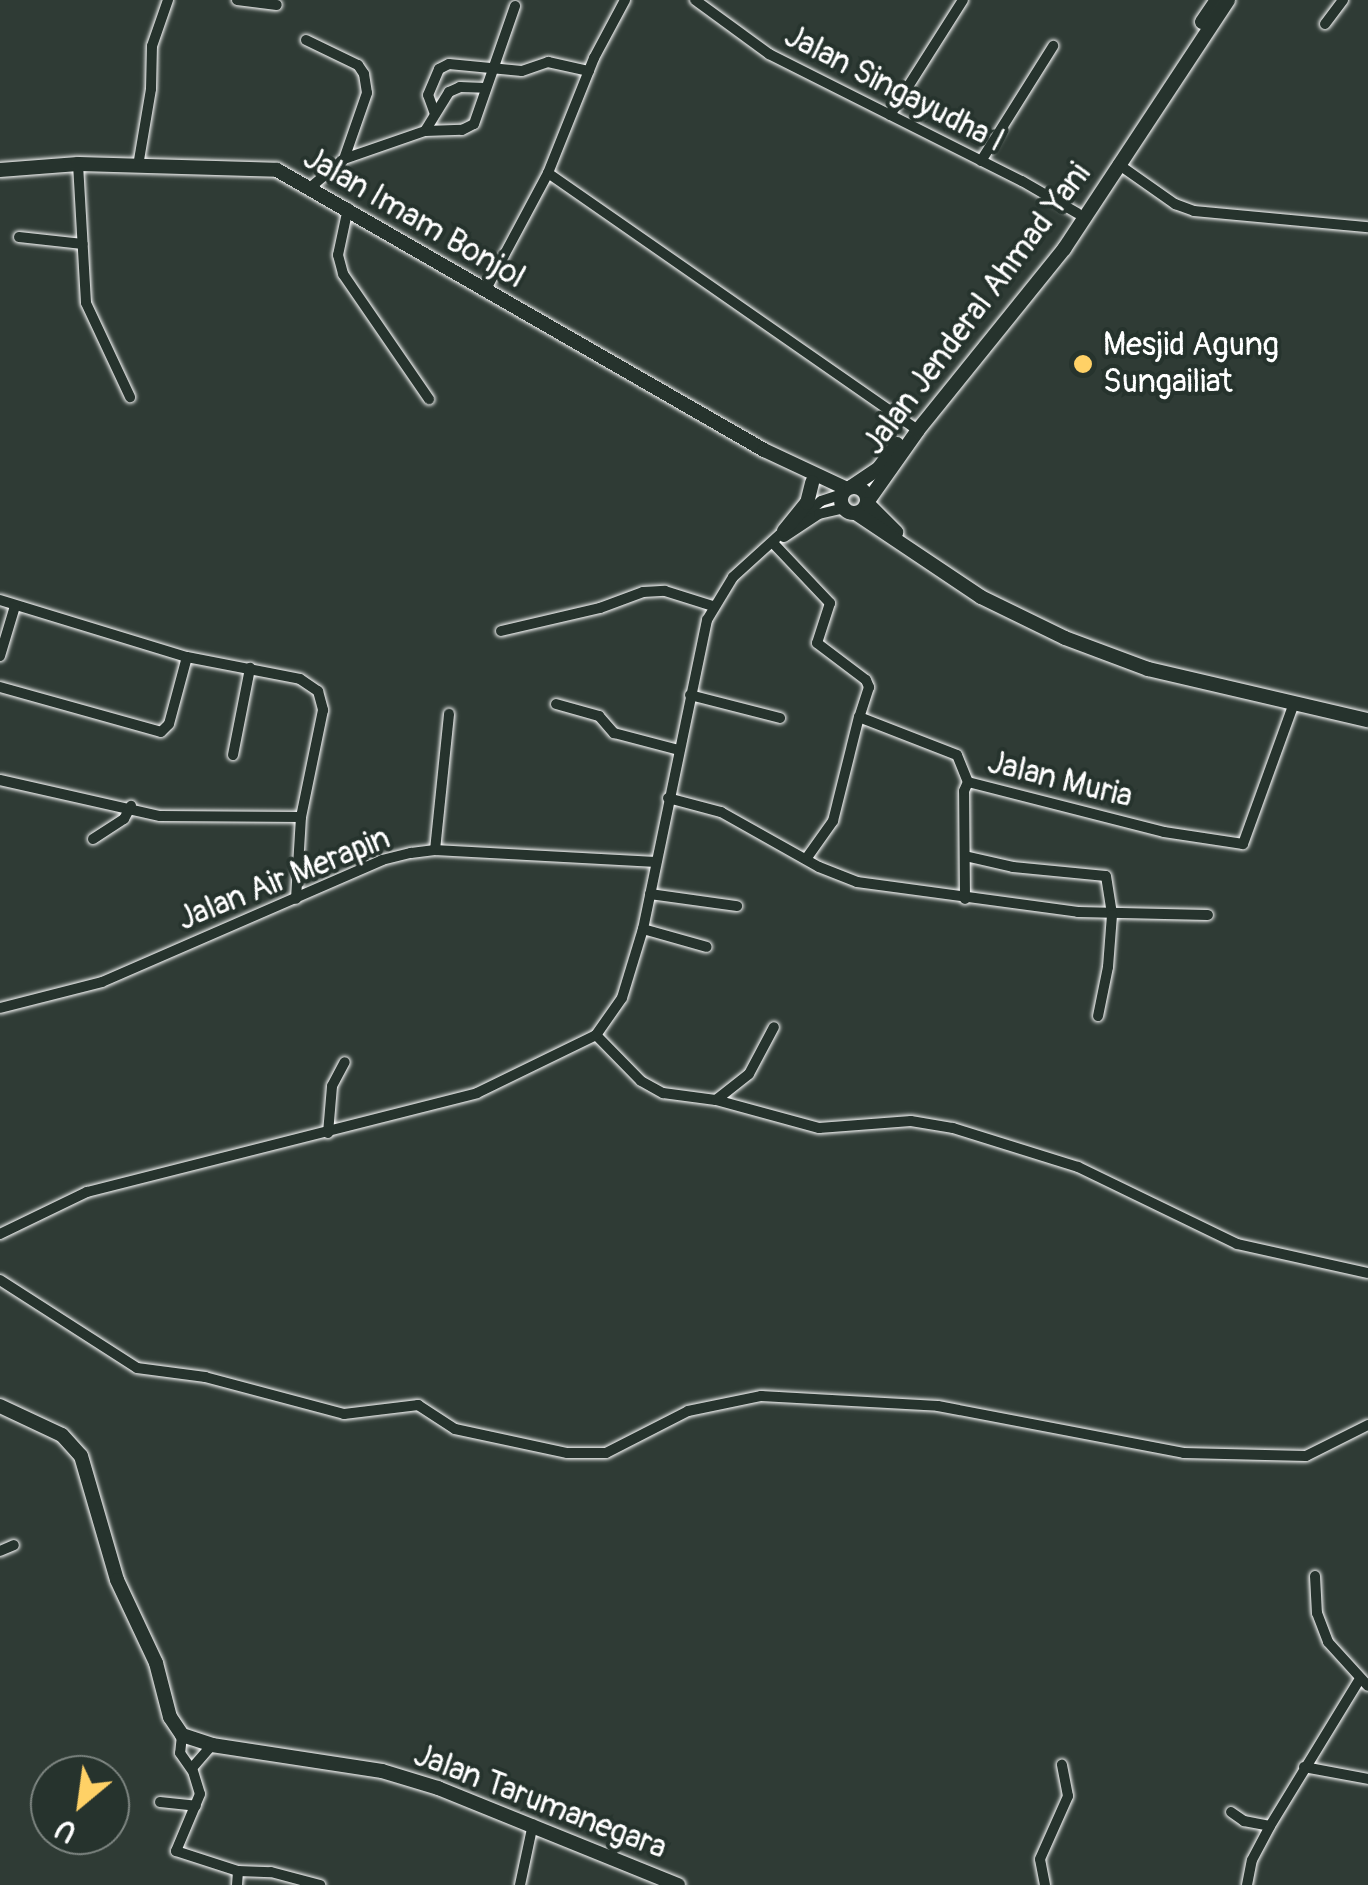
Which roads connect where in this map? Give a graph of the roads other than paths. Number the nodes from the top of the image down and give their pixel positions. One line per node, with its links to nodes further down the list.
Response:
1 (168, 0): 25 (street)
2 (237, 0): 9 (street)
3 (625, 0): 16 (street)
4 (695, 0): 11 (street, Jalan Singayudha I)
5 (722, 0): 11 (street)
6 (963, 0): 19 (street)
7 (1342, 0): 12 (street)
8 (1217, 1): 24 (main road, Jalan Jenderal Ahmad Yani); 30 (main road, Jalan Jenderal Ahmad Yani)
9 (277, 5)
10 (514, 6): 15 (street)
11 (715, 15): 19 (street, Jalan Singayudha I)
12 (1324, 24)
13 (306, 40): 21 (street)
14 (1053, 46): 22 (street)
15 (491, 68): 16 (street); 17 (street); 18 (street)
16 (588, 71): 27 (street)
17 (485, 88): 18 (street); 20 (street)
18 (435, 114): 20 (street)
19 (890, 114): 22 (street, Jalan Singayudha I)
20 (425, 131): 21 (street)
21 (344, 159): 28 (street)
22 (981, 161): 30 (street, Jalan Singayudha I)
23 (78, 164): 25 (main road, Jalan Imam Bonjol); 26 (main road, Jalan Imam Bonjol); 33 (street)
24 (1118, 164): 31 (street); 37 (main road, Jalan Jenderal Ahmad Yani)
25 (138, 166): 28 (main road, Jalan Imam Bonjol)
26 (0, 170)
27 (548, 173): 34 (street); 37 (street)
28 (312, 186): 29 (main road, Jalan Imam Bonjol)
29 (348, 208): 34 (main road, Jalan Imam Bonjol); 36 (street)
30 (1077, 213): 37 (main road, Jalan Jenderal Ahmad Yani)
31 (1368, 227)
32 (19, 237): 33 (street)
33 (83, 244): 35 (street)
34 (485, 292): 38 (main road, Jalan Imam Bonjol)
35 (130, 397)
36 (429, 398)
37 (915, 428): 40 (main road, Jalan Jenderal Ahmad Yani); 40 (main road, Jalan Jenderal Ahmad Yani)
38 (764, 450): 39 (main road, Jalan Imam Bonjol); 40 (main road, Jalan Imam Bonjol)
39 (812, 484): 40 (main road, Jalan Imam Bonjol); 41 (main road)
40 (852, 499): 41 (street); 51 (main road, Jalan Imam Bonjol)
41 (778, 538): 44 (street); 54 (street)
42 (0, 600): 43 (street)
43 (14, 606): 46 (street); 47 (street)
44 (713, 606): 45 (street); 50 (street)
45 (502, 631)
46 (0, 656)
47 (186, 657): 48 (street); 49 (street)
48 (250, 668): 58 (street); 63 (street)
49 (0, 687)
50 (690, 694): 55 (street); 57 (street)
51 (1294, 703): 56 (main road, Jalan Imam Bonjol); 60 (street, Jalan Muria)
52 (556, 704): 57 (street)
53 (448, 714): 65 (street)
54 (859, 716): 60 (street); 67 (street)
55 (780, 718)
56 (1368, 720)
57 (679, 750): 61 (street)
58 (233, 755)
59 (0, 780): 62 (street)
60 (968, 782): 66 (street, Jalan Muria)
61 (668, 798): 67 (street); 68 (street)
62 (131, 806): 63 (street); 64 (street)
63 (301, 817): 71 (street)
64 (94, 839)
65 (435, 850): 68 (street, Jalan Air Merapin); 71 (street, Jalan Air Merapin)
66 (965, 856): 70 (street, Jalan Muria); 73 (street)
67 (806, 860): 70 (street)
68 (656, 862): 69 (street)
69 (650, 894): 72 (street); 75 (street)
70 (965, 899): 73 (street)
71 (296, 900): 77 (street, Jalan Air Merapin)
72 (737, 906)
73 (1112, 915): 74 (street); 78 (street)
74 (1208, 915)
75 (644, 929): 76 (street); 80 (street)
76 (707, 947)
77 (0, 1008)
78 (1098, 1016)
79 (774, 1027): 82 (street)
80 (596, 1034): 82 (street); 83 (street)
81 (345, 1062): 83 (street)
82 (716, 1100): 85 (street)
83 (328, 1132): 84 (street)
84 (0, 1234)
85 (1368, 1273)
86 (0, 1280): 88 (street)
87 (0, 1406): 93 (main road)
88 (1368, 1425)
89 (14, 1545): 90 (street)
90 (0, 1551)
91 (1315, 1576): 92 (street)
92 (1364, 1683): 96 (street)
93 (182, 1734): 94 (main road, Jalan Tarumanegara); 97 (street)
94 (212, 1746): 97 (street); 102 (main road, Jalan Tarumanegara)
95 (1062, 1765): 109 (street)
96 (1304, 1767): 98 (street); 103 (street)
97 (192, 1770): 100 (street)
98 (1368, 1780)
99 (160, 1802): 100 (street)
100 (196, 1806): 104 (street)
101 (1230, 1812): 103 (street)
102 (533, 1824): 107 (street); 108 (main road, Jalan Tarumanegara)
103 (1270, 1826): 110 (street)
104 (238, 1872): 105 (street); 106 (street)
105 (237, 1885)
106 (320, 1885)
107 (520, 1885)
108 (678, 1885)
109 (1045, 1885)
110 (1247, 1885)

